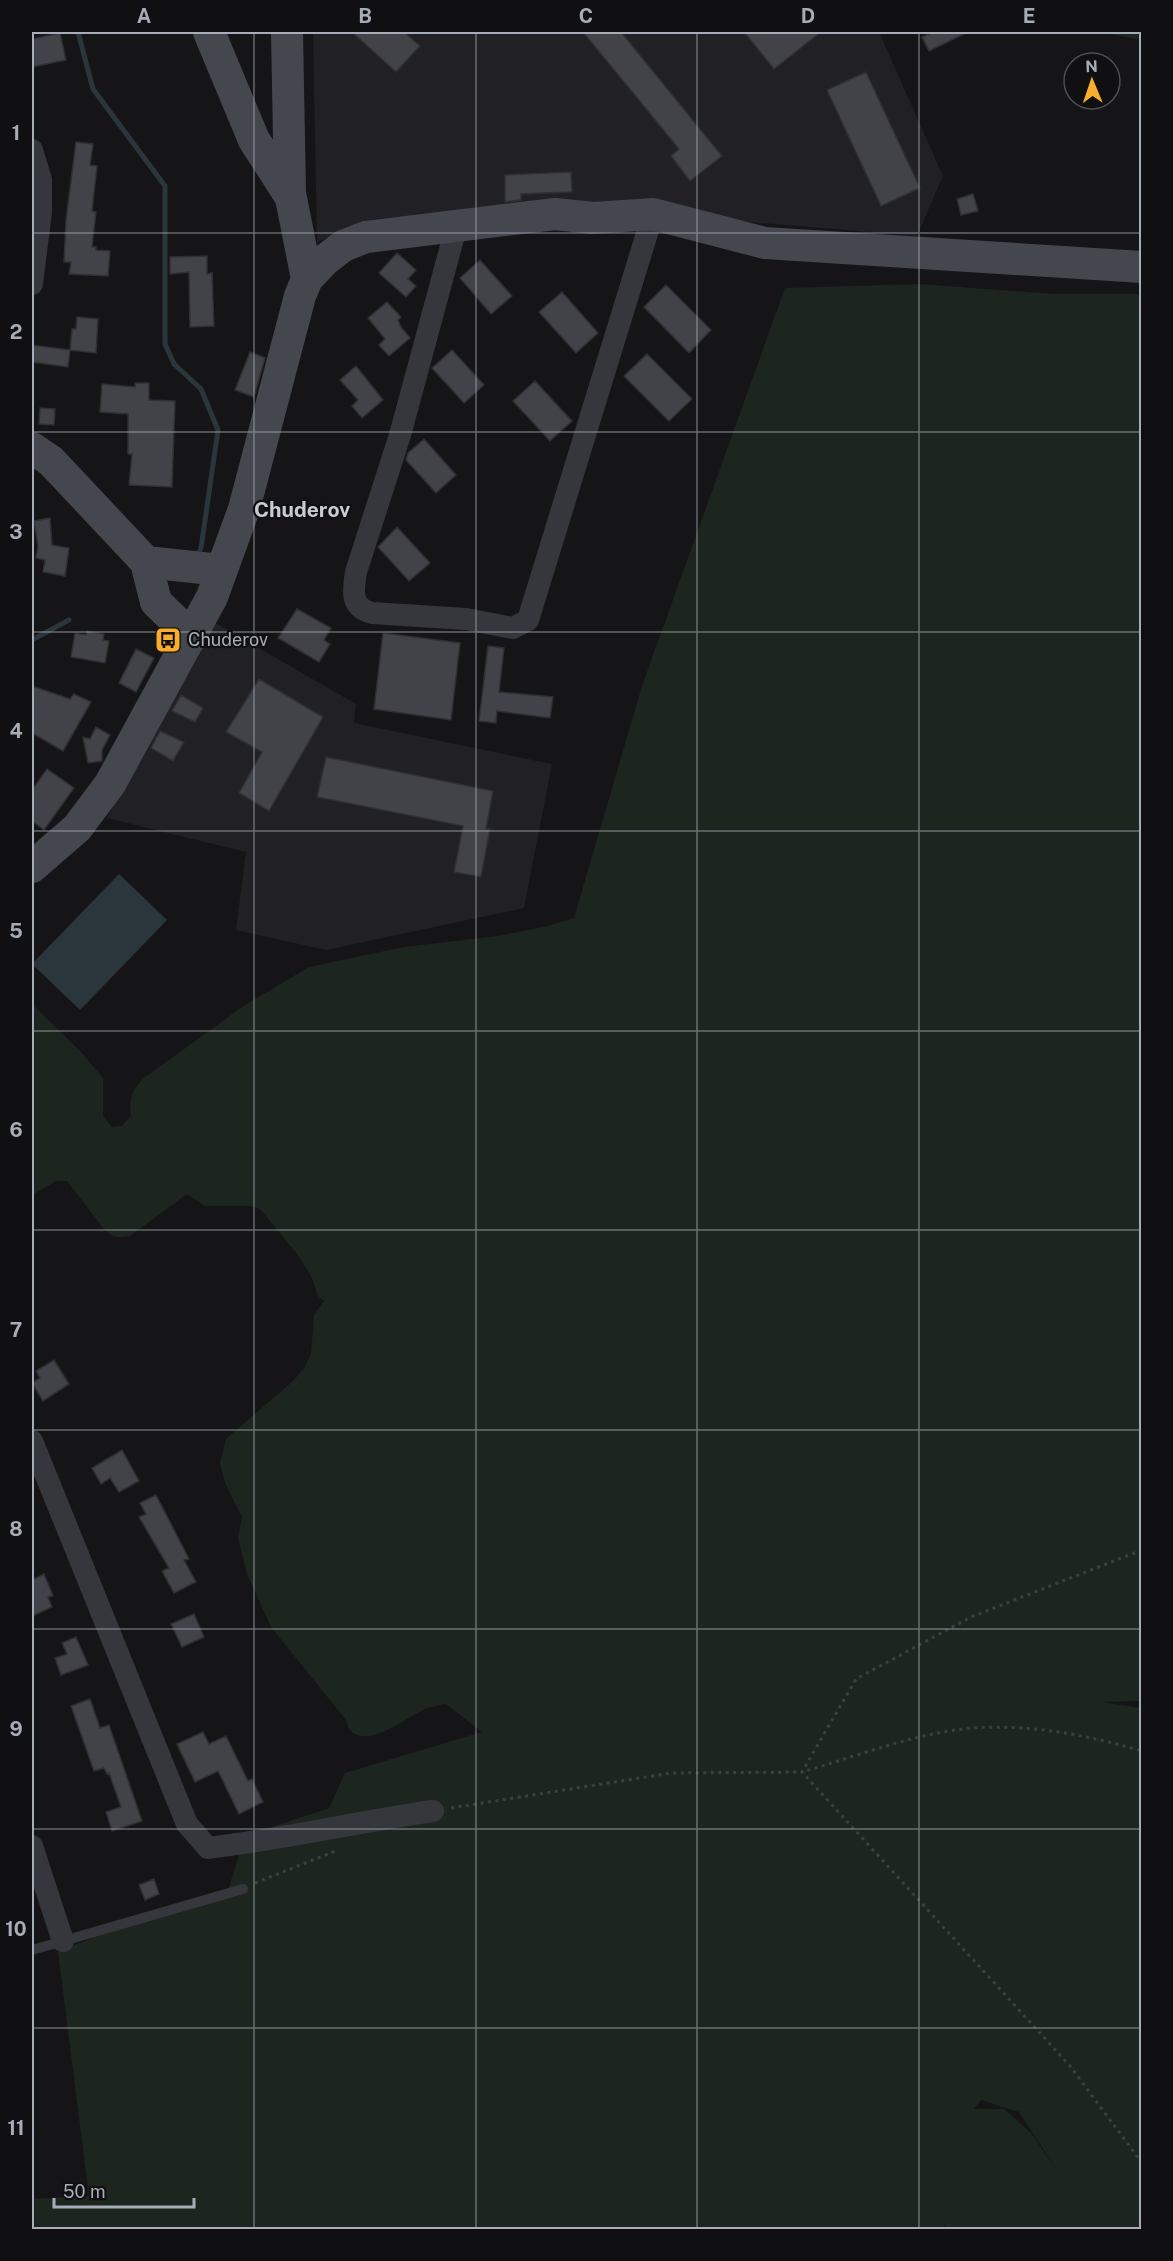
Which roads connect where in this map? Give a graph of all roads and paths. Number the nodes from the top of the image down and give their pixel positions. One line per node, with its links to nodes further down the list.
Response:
1 (209, 32): 4 (street)
2 (287, 32): 4 (street)
3 (32, 150): 9 (street)
4 (291, 197): 8 (street)
5 (653, 214): 6 (street); 6 (street); 7 (street)
6 (457, 224): 8 (street)
7 (1142, 267)
8 (308, 279): 11 (street)
9 (32, 284)
10 (32, 448): 11 (street)
11 (176, 575): 12 (street); 12 (street)
12 (192, 637): 13 (street)
13 (32, 867)
14 (32, 1441): 18 (street)
15 (1142, 1550): 17 (path)
16 (1142, 1751): 17 (path)
17 (802, 1772): 18 (path); 24 (path)
18 (433, 1811)
19 (348, 1845): 21 (path)
20 (32, 1846): 22 (street)
21 (243, 1888): 22 (lane)
22 (63, 1941): 23 (lane)
23 (32, 1950)
24 (1142, 2163)

